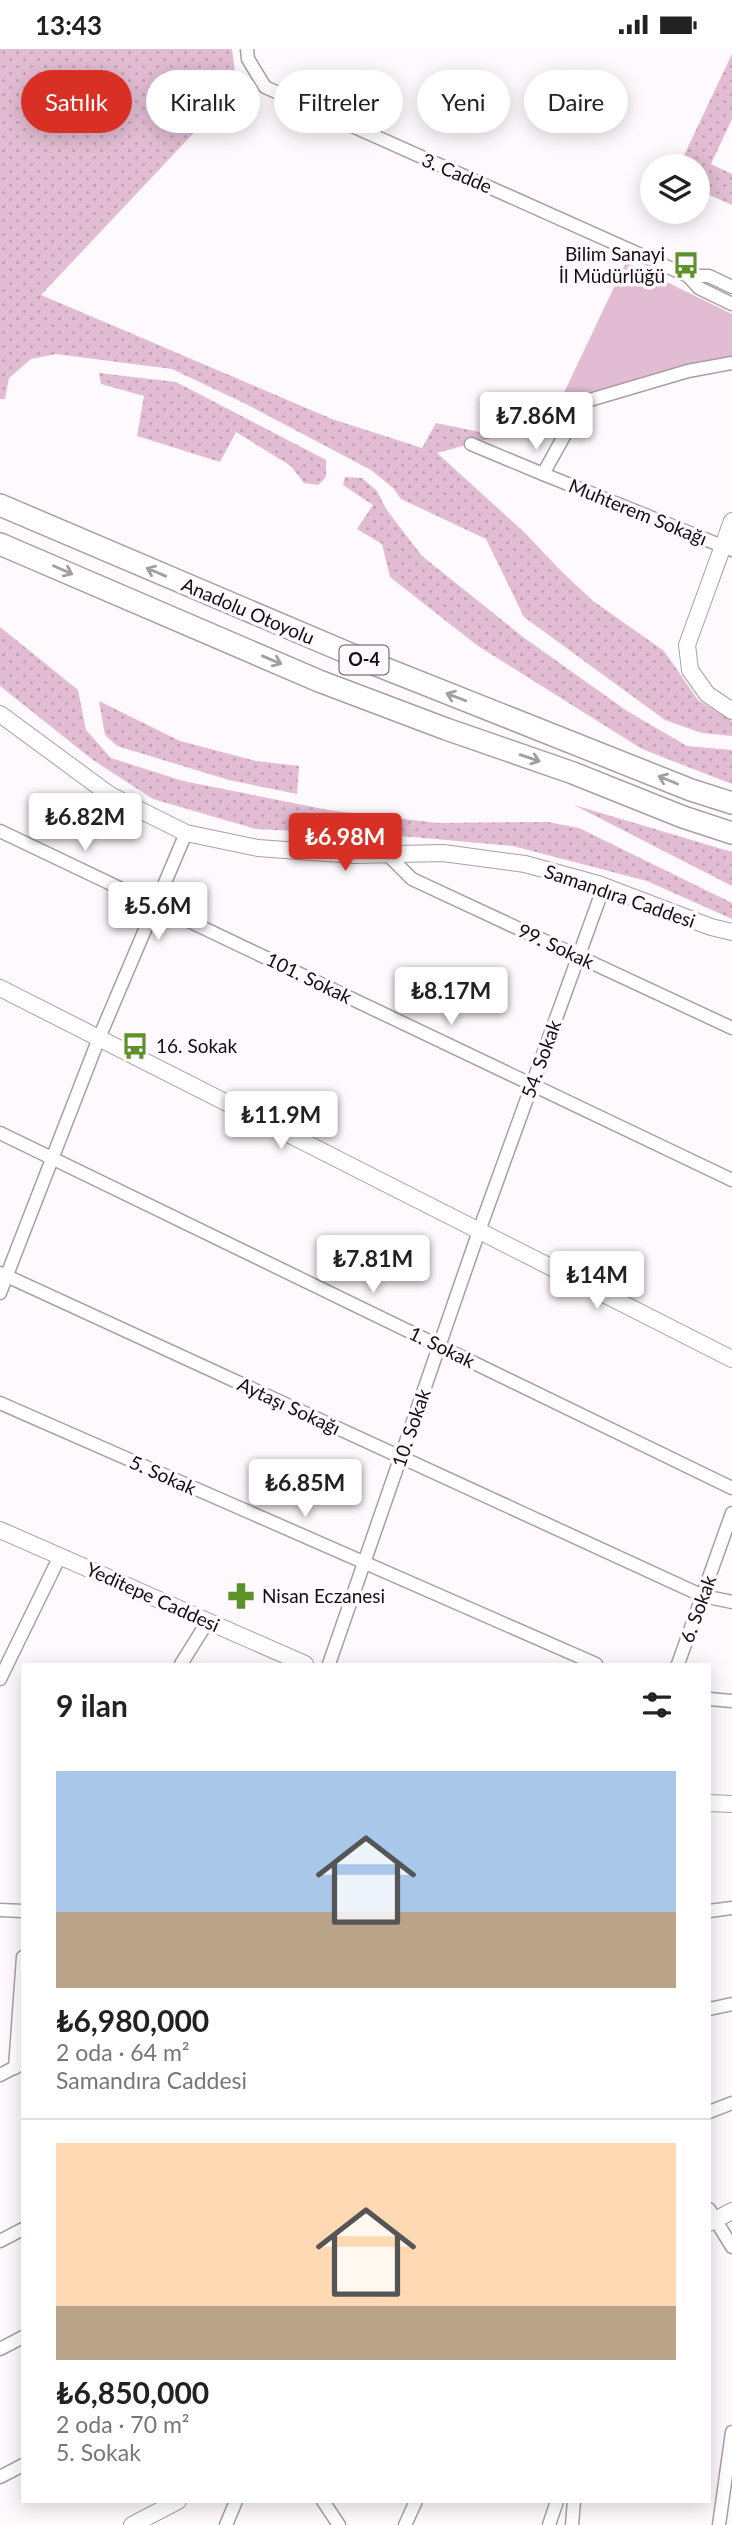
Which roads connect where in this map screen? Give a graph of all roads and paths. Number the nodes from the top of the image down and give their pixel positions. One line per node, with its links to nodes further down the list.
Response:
1 (247, 49): 2 (street, 3. Cadde)
2 (688, 276): 3 (street); 4 (street)
3 (732, 286)
4 (732, 304)
5 (732, 363): 7 (street, Muhterem Sokağı)
6 (471, 444): 7 (street, Muhterem Sokağı)
7 (543, 474): 11 (street, Muhterem Sokağı)
8 (0, 505): 14 (highway, Anadolu Otoyolu / O-4, one-way to 8)
9 (732, 520): 11 (street)
10 (0, 544): 16 (highway, Anadolu Otoyolu / O-4, one-way to 16)
11 (727, 549): 12 (street)
12 (732, 711)
13 (0, 714): 17 (street, Samandıra Caddesi)
14 (732, 803)
15 (0, 831): 20 (street, 101. Sokak)
16 (732, 832)
17 (186, 833): 18 (street, Samandıra Caddesi); 20 (street)
18 (387, 854): 19 (street, Samandıra Caddesi); 22 (street, 99. Sokak)
19 (604, 886): 21 (street, Samandıra Caddesi); 22 (street, 54. Sokak)
20 (156, 905): 25 (street); 26 (street, 101. Sokak)
21 (732, 932)
22 (578, 957): 24 (street, 99. Sokak); 26 (street, 54. Sokak)
23 (0, 988): 25 (street)
24 (732, 1028)
25 (99, 1038): 28 (street); 30 (street)
26 (532, 1084): 29 (street, 101. Sokak); 30 (street, 54. Sokak)
27 (0, 1133): 28 (street, 1. Sokak)
28 (51, 1158): 31 (street); 33 (street, 1. Sokak)
29 (732, 1180)
30 (479, 1231): 33 (street, 10. Sokak); 34 (street)
31 (4, 1275): 32 (street); 36 (street, Aytaşı Sokağı)
32 (0, 1293)
33 (439, 1346): 36 (street, 10. Sokak); 37 (street, 1. Sokak)
34 (732, 1359)
35 (0, 1403): 41 (street, 5. Sokak)
36 (401, 1457): 41 (street, 10. Sokak); 42 (street, Aytaşı Sokağı)
37 (732, 1488)
38 (732, 1513): 42 (street, 6. Sokak)
39 (0, 1530): 40 (street, Yeditepe Caddesi)
40 (60, 1556): 44 (street, Yeditepe Caddesi); 50 (street)
41 (364, 1563): 47 (street, 10. Sokak); 48 (street, 5. Sokak)
42 (703, 1596): 43 (street, Aytaşı Sokağı); 49 (street, 6. Sokak)
43 (732, 1602)
44 (208, 1621): 45 (street); 46 (street, Yeditepe Caddesi)
45 (182, 1663)
46 (303, 1663)
47 (329, 1663)
48 (594, 1663)
49 (678, 1663)
50 (0, 1679)
51 (711, 1699): 52 (street)
52 (732, 1701)
53 (711, 1803): 54 (street)
54 (732, 1804)
55 (732, 1908): 58 (street)
56 (0, 1910): 57 (street)
57 (21, 1911)
58 (711, 1911)
59 (732, 2004): 60 (street)
60 (711, 2008)
61 (21, 2012): 62 (street)
62 (19, 2066): 63 (street)
63 (0, 2075)
64 (732, 2103): 65 (street)
65 (711, 2111)
66 (732, 2211): 67 (street)
67 (711, 2217): 70 (street)
68 (21, 2230): 69 (street)
69 (0, 2241)
70 (732, 2248)
71 (21, 2338): 72 (street)
72 (0, 2349)
73 (732, 2432): 88 (street)
74 (21, 2467): 75 (street)
75 (0, 2477)
76 (174, 2503): 82 (street)
77 (235, 2503): 83 (street)
78 (324, 2503): 84 (street)
79 (415, 2503): 85 (street)
80 (556, 2503): 86 (street)
81 (574, 2503): 87 (street)
82 (132, 2525)
83 (226, 2525)
84 (340, 2525)
85 (405, 2525)
86 (549, 2525)
87 (572, 2525)
88 (719, 2525)

